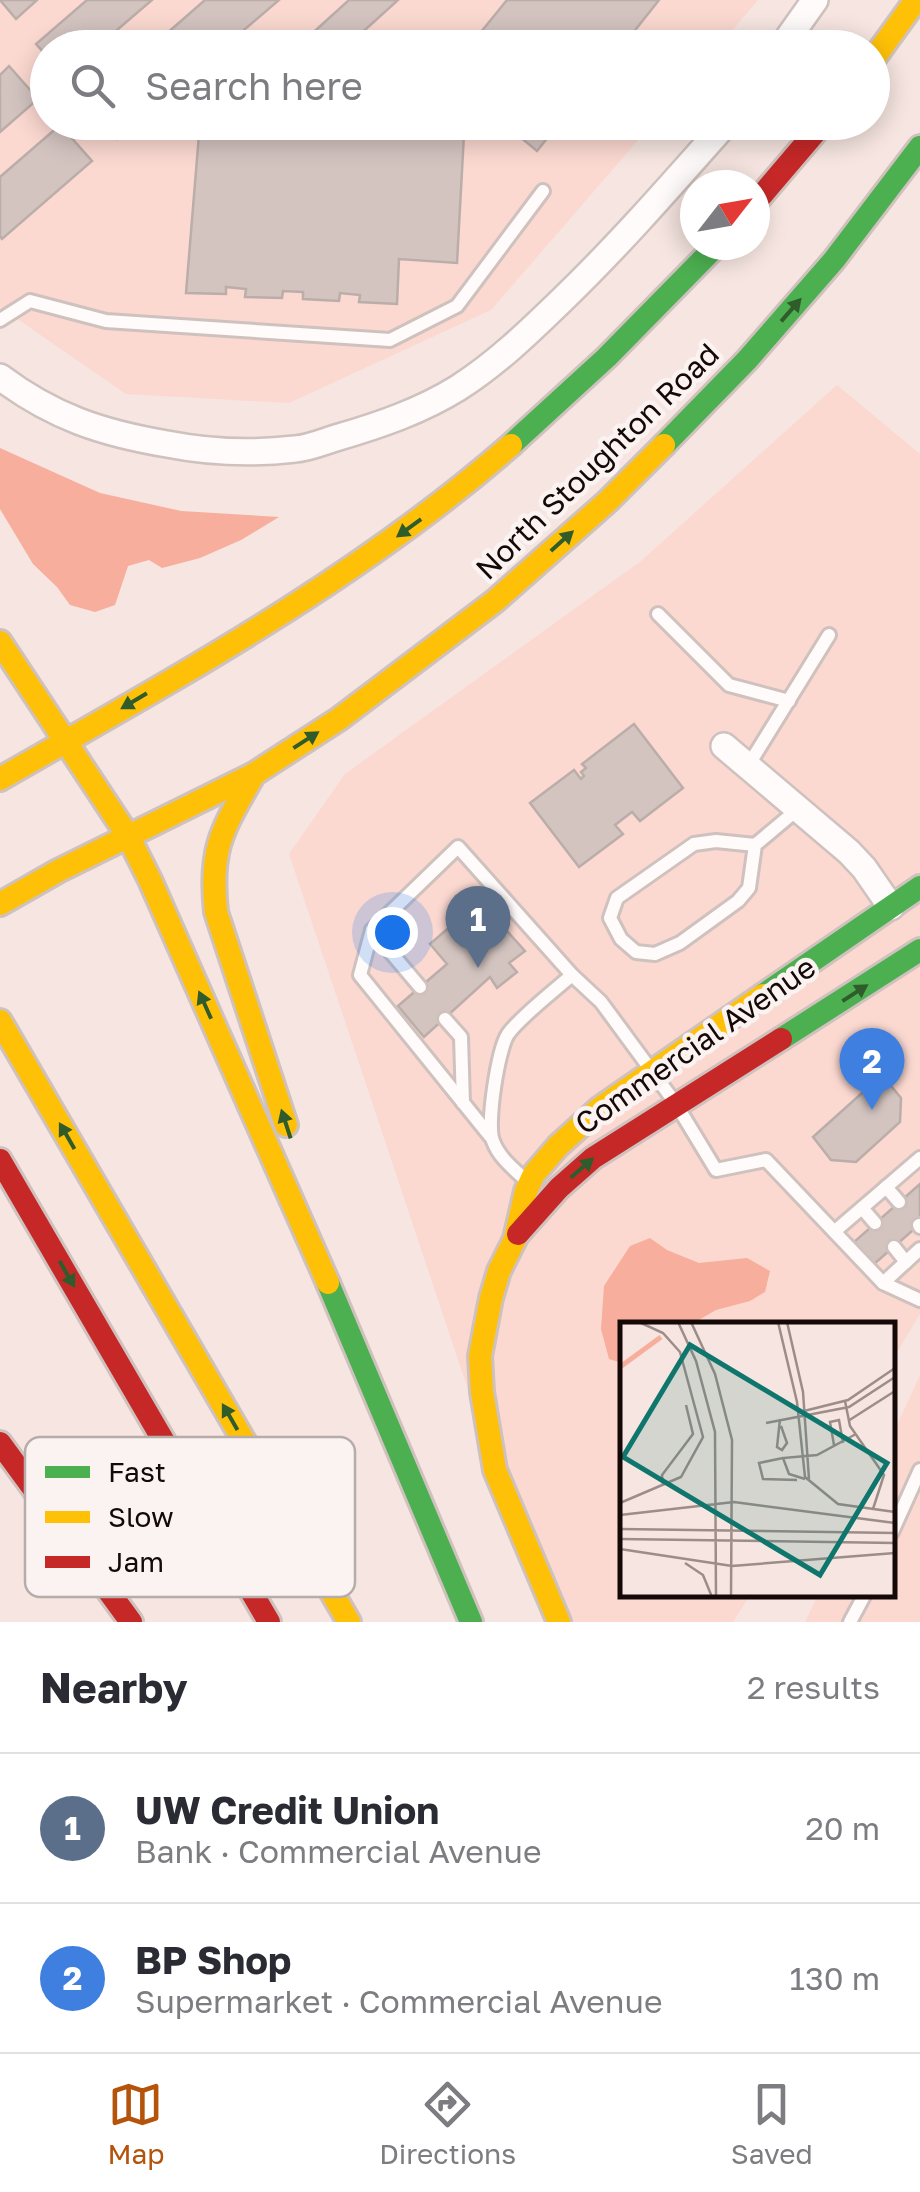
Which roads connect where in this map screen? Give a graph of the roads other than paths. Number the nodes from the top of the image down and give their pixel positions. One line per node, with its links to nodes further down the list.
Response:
1 (814, 0): 3 (street)
2 (916, 0): 4 (main road)
3 (794, 30)
4 (890, 36)
5 (711, 140): 12 (street)
6 (809, 140): 8 (main road)
7 (920, 147): 20 (main road, North Stoughton Road, one-way to 7)
8 (770, 185)
9 (542, 191): 11 (lane)
10 (703, 260): 17 (main road, one-way to 17)
11 (0, 320)
12 (0, 377)
13 (658, 614): 16 (lane)
14 (829, 635): 16 (lane)
15 (0, 642): 17 (main road)
16 (789, 702): 19 (lane)
17 (66, 741): 21 (main road); 23 (main road)
18 (724, 746): 19 (street)
19 (748, 766): 22 (street)
20 (254, 774): 23 (main road, North Stoughton Road); 51 (main road, one-way to 20)
21 (0, 779)
22 (798, 809): 24 (lane); 28 (street)
23 (128, 836): 26 (main road, North Stoughton Road); 51 (main road, one-way to 23)
24 (755, 844): 24 (lane)
25 (920, 886): 28 (main road, Commercial Avenue)
26 (0, 904)
27 (372, 930): 29 (lane); 30 (lane); 34 (lane)
28 (908, 940): 33 (main road, Commercial Avenue); 35 (main road, Commercial Avenue, one-way to 28)
29 (572, 975): 33 (lane); 36 (lane)
30 (420, 988)
31 (445, 1019): 34 (lane)
32 (0, 1021): 53 (main road, one-way to 32)
33 (652, 1072): 35 (lane); 39 (main road, Commercial Avenue)
34 (463, 1103): 36 (lane)
35 (676, 1104): 44 (lane); 45 (main road, Commercial Avenue, one-way to 35)
36 (490, 1136): 39 (lane)
37 (0, 1160): 52 (main road, one-way to 52)
38 (917, 1166): 40 (lane)
39 (530, 1184): 45 (main road, Commercial Avenue)
40 (886, 1187): 41 (lane); 42 (lane)
41 (899, 1202)
42 (862, 1208): 43 (lane); 44 (lane)
43 (875, 1224)
44 (835, 1231): 49 (lane)
45 (514, 1239): 66 (main road, Commercial Avenue)
46 (894, 1247): 48 (lane)
47 (920, 1249): 48 (lane)
48 (906, 1262): 49 (lane)
49 (882, 1284): 50 (lane)
50 (920, 1300)
51 (358, 1350): 65 (main road)
52 (161, 1437)
53 (242, 1437)
54 (0, 1444): 56 (main road)
55 (920, 1470): 57 (lane)
56 (25, 1478)
57 (895, 1525)
58 (113, 1597): 62 (main road)
59 (254, 1597): 63 (main road, one-way to 63)
60 (334, 1597): 64 (main road, one-way to 60)
61 (863, 1597): 67 (lane)
62 (131, 1622)
63 (269, 1622)
64 (349, 1622)
65 (471, 1622)
66 (558, 1622)
67 (850, 1622)

